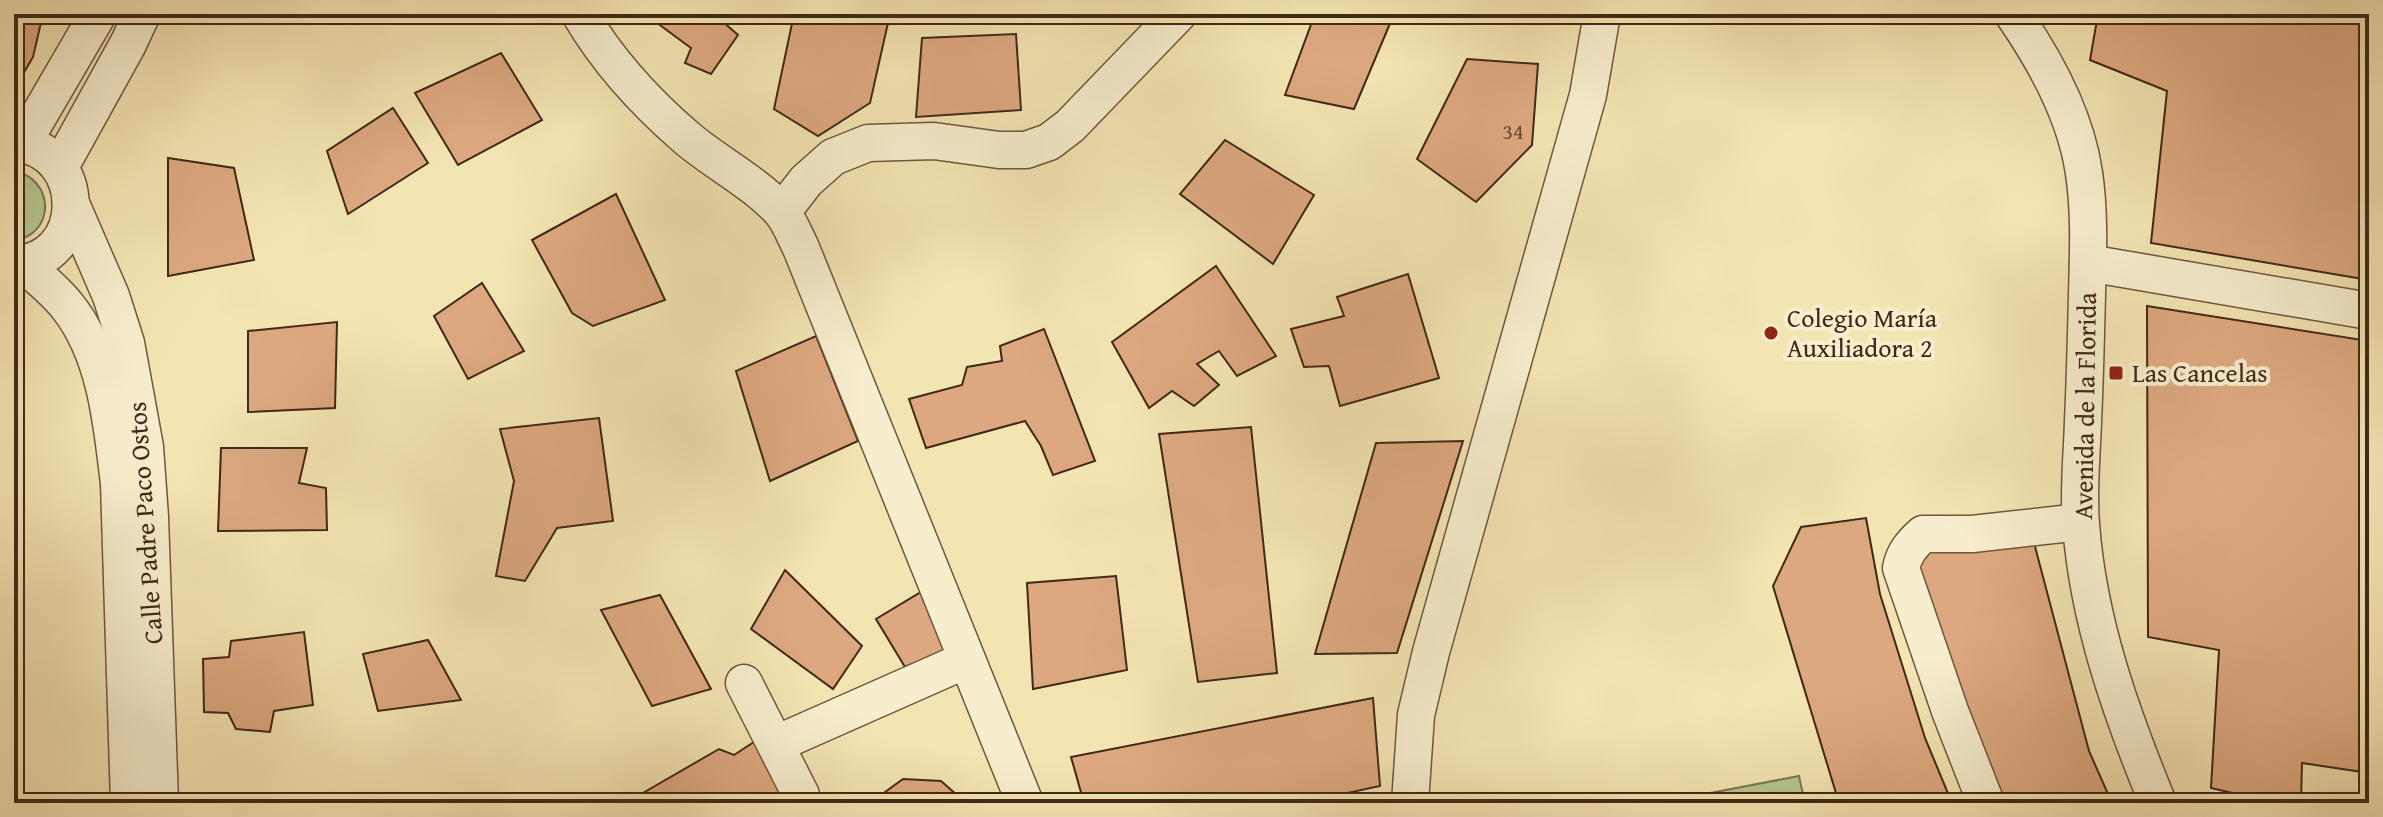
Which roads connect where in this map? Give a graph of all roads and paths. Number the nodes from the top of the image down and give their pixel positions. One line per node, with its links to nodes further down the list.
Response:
1 (98, 14): 7 (street)
2 (142, 14): 8 (street)
3 (580, 14): 10 (street)
4 (1178, 14): 10 (street)
5 (1602, 14): 22 (street)
6 (2013, 14): 11 (street, Avenida de la Florida)
7 (16, 143): 8 (street)
8 (60, 167): 9 (street, Calle Padre Paco Ostos)
9 (72, 206): 12 (street); 20 (street, Calle Padre Paco Ostos)
10 (782, 212): 15 (street)
11 (2088, 263): 13 (street); 14 (street, Avenida de la Florida)
12 (18, 264): 19 (street, Calle Padre Paco Ostos)
13 (2369, 311)
14 (2080, 522): 23 (street); 24 (street, Avenida de la Florida)
15 (966, 660): 17 (street); 21 (street)
16 (744, 683): 17 (street)
17 (776, 744): 18 (street)
18 (801, 795)
19 (129, 803)
20 (160, 803)
21 (1025, 803)
22 (1410, 803)
23 (1986, 803)
24 (2158, 803)

